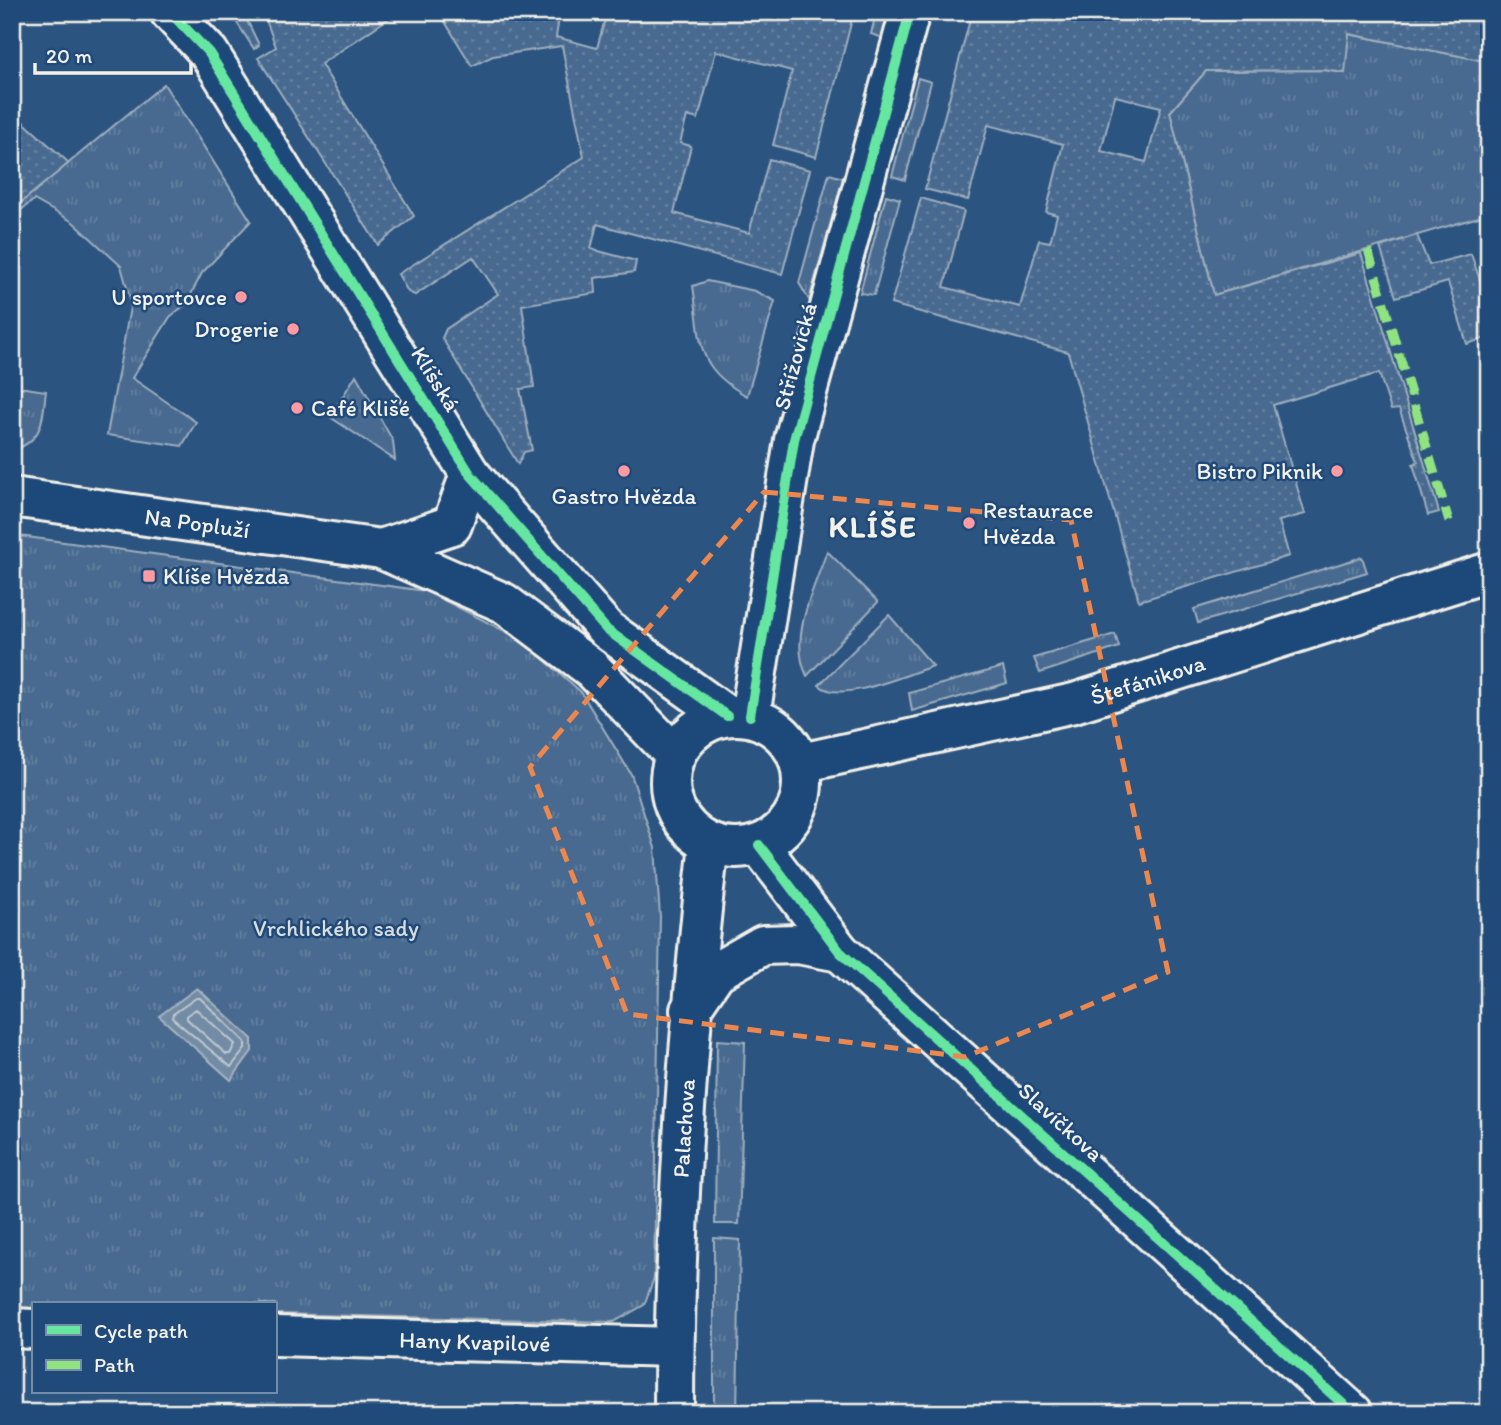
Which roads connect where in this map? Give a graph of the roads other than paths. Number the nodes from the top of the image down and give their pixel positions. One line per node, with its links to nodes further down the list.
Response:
1 (170, 12): 3 (street, Klíšská)
2 (910, 12): 7 (street, Střížovická)
3 (470, 474): 5 (street, Na Popluží); 7 (street, Klíšská)
4 (12, 497): 5 (street, Na Popluží)
5 (381, 549): 8 (street, Na Popluží)
6 (1489, 572): 9 (street, Štefánikova)
7 (738, 716): 8 (street); 9 (street)
8 (675, 755): 10 (street)
9 (800, 763): 11 (street)
10 (709, 843): 11 (street); 13 (street, Palachova)
11 (759, 845): 12 (street, Slavíčkova)
12 (840, 952): 13 (street); 19 (street, Slavíčkova)
13 (690, 1010): 17 (street, Palachova)
14 (12, 1328): 15 (street)
15 (32, 1329)
16 (276, 1336): 17 (street, Hany Kvapilové)
17 (674, 1347): 18 (street, Palachova)
18 (674, 1413)
19 (1353, 1413)

